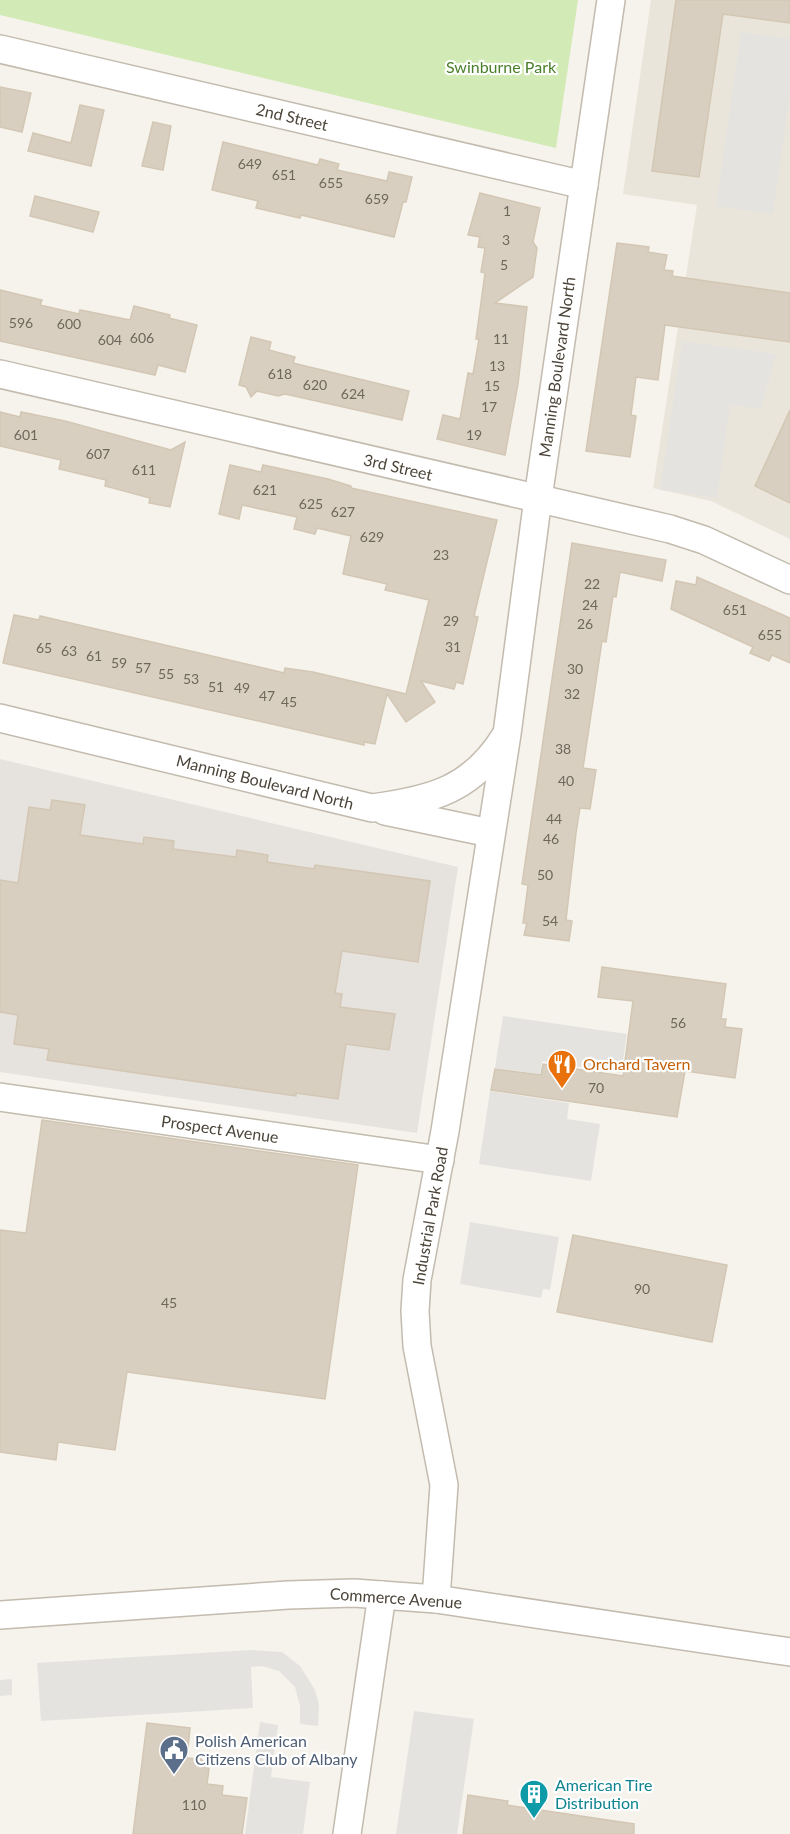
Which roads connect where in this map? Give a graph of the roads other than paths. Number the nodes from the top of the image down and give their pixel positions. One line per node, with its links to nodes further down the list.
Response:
1 (611, 0): 3 (street, Manning Boulevard North)
2 (0, 49): 3 (street, 2nd Street)
3 (584, 184): 5 (street, Manning Boulevard North)
4 (0, 374): 5 (street, 3rd Street)
5 (538, 498): 6 (street, 3rd Street); 8 (street, Manning Boulevard North)
6 (790, 580)
7 (0, 718): 9 (street, Manning Boulevard North)
8 (507, 734): 9 (street, Manning Boulevard North); 10 (street, Manning Boulevard North)
9 (372, 808): 10 (street)
10 (490, 833): 12 (street, Industrial Park Road)
11 (0, 1097): 12 (street, Prospect Avenue)
12 (440, 1160): 14 (street, Industrial Park Road)
13 (382, 1595): 14 (street, Commerce Avenue); 15 (street, Commerce Avenue); 17 (street)
14 (436, 1599): 16 (street, Commerce Avenue)
15 (0, 1615)
16 (790, 1652)
17 (347, 1834)

